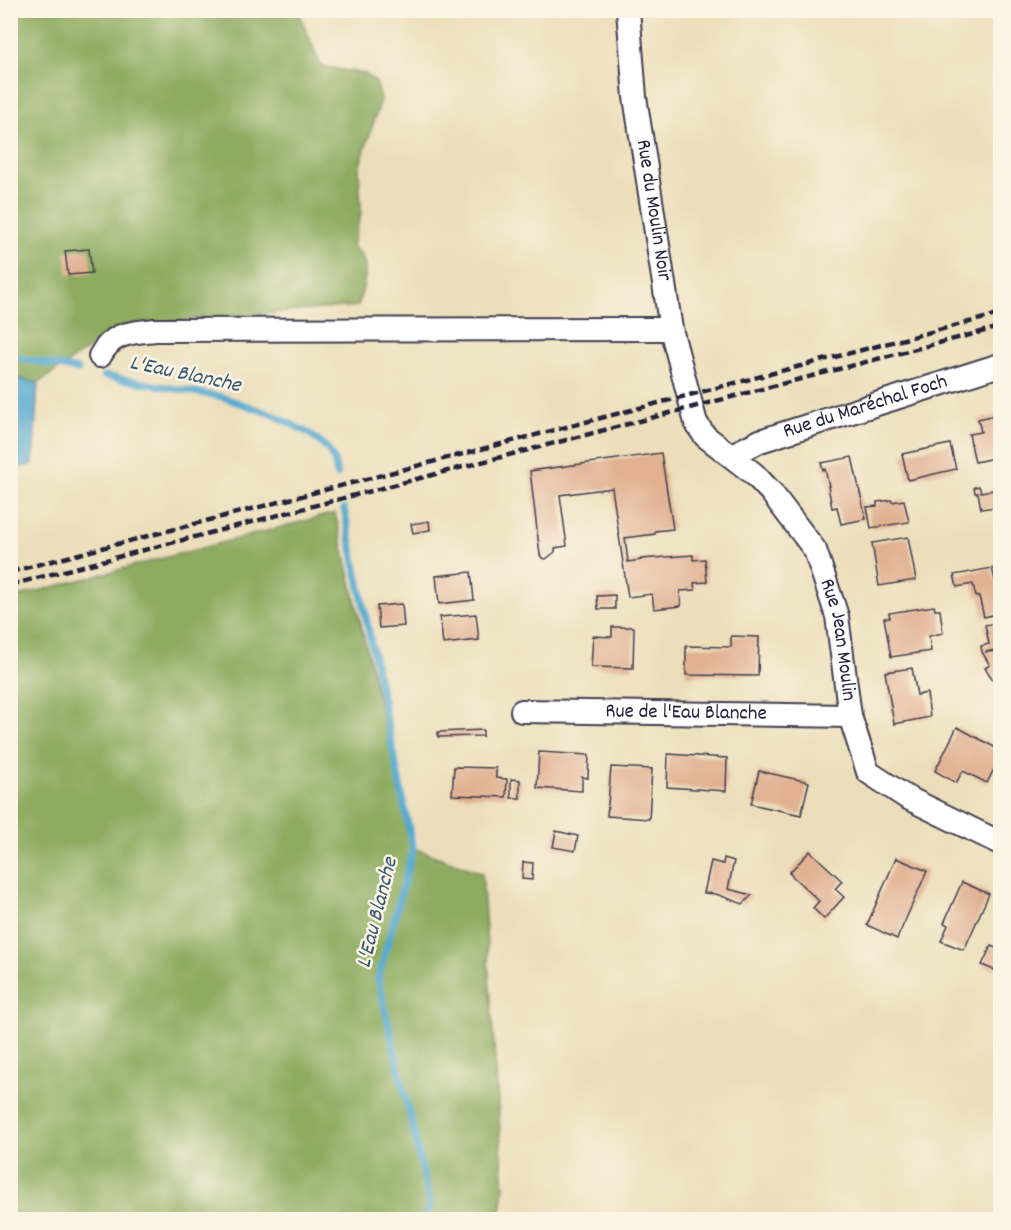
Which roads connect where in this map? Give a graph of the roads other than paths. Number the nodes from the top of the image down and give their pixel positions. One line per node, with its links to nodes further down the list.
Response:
1 (628, 10): 2 (street, Rue du Moulin Noir)
2 (671, 329): 3 (street); 5 (street, Rue du Moulin Noir)
3 (100, 356)
4 (1000, 365): 6 (street, Rue du Maréchal Foch)
5 (692, 407): 6 (street, Rue Jean Moulin)
6 (732, 455): 8 (street, Rue Jean Moulin)
7 (522, 711): 8 (street, Rue de l'Eau Blanche)
8 (850, 716): 9 (street, Rue Jean Moulin)
9 (1000, 843)

